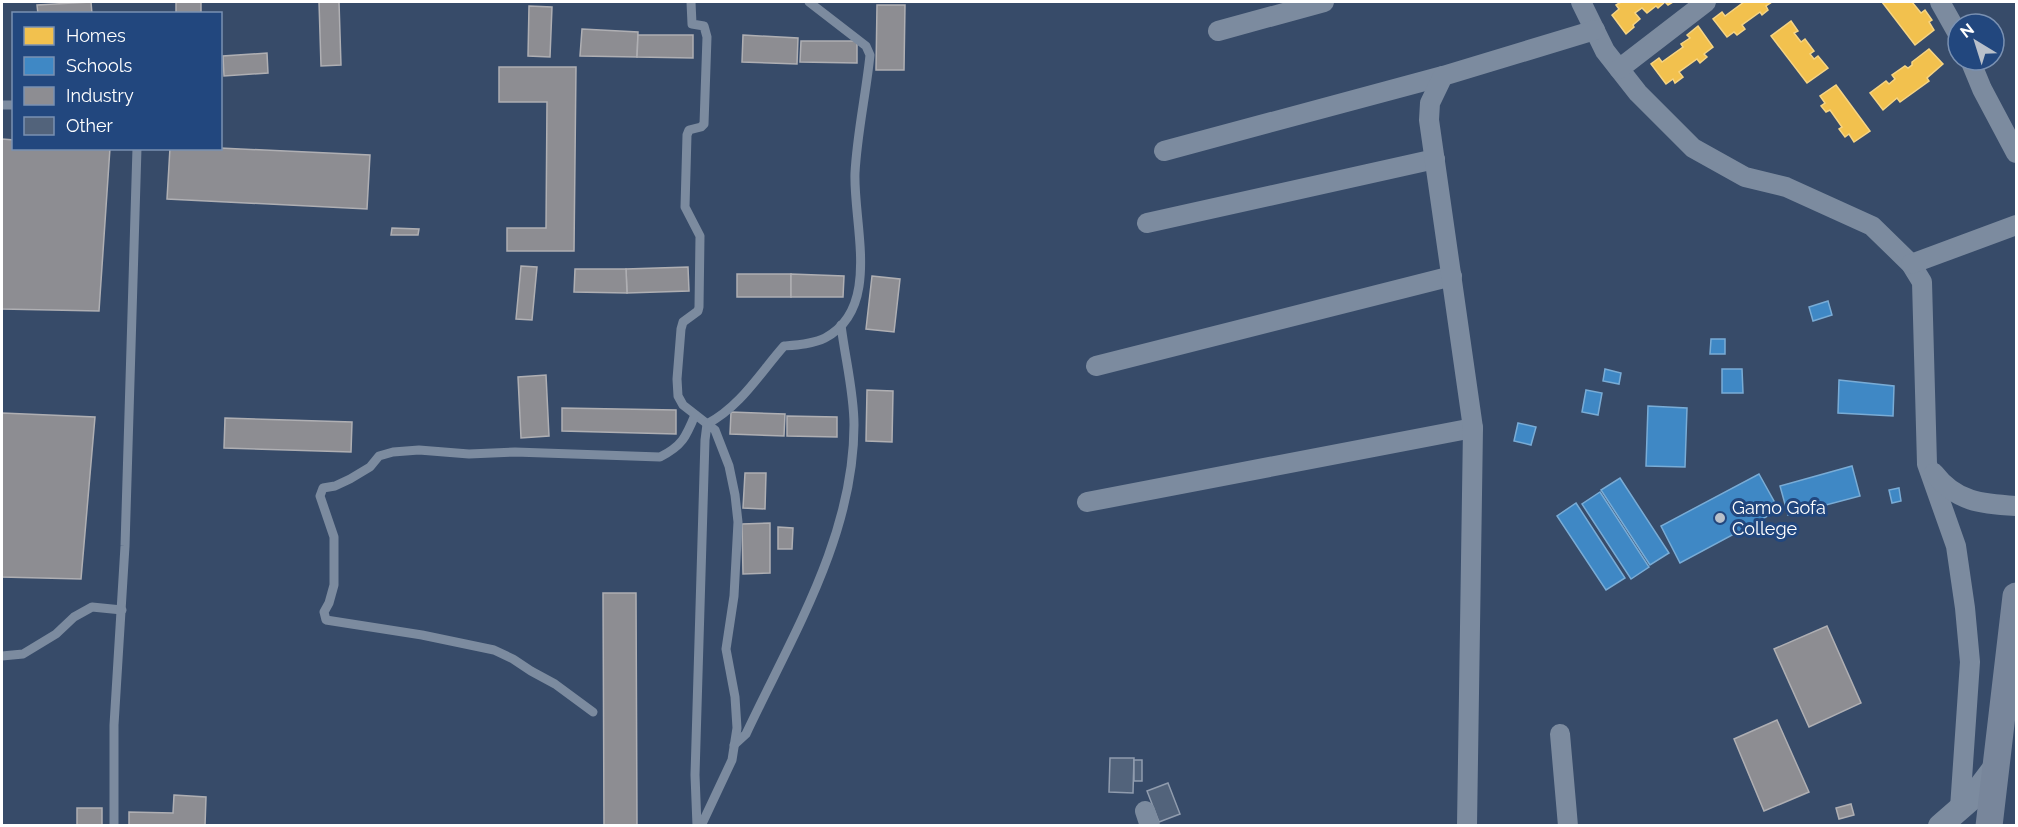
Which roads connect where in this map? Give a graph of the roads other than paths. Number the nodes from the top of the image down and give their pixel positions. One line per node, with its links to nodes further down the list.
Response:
1 (691, 2): 21 (lane)
2 (809, 2): 19 (lane)
3 (1324, 2): 7 (street)
4 (1581, 2): 6 (street)
5 (1706, 2): 8 (street)
6 (1594, 30): 8 (street); 10 (street)
7 (1218, 31)
8 (1619, 69): 17 (street)
9 (1975, 72): 13 (street)
10 (1443, 76): 12 (street); 14 (street)
11 (137, 150): 28 (lane)
12 (1164, 151)
13 (2016, 153)
14 (1435, 159): 15 (street); 18 (street)
15 (1147, 223)
16 (2016, 225): 17 (street)
17 (1911, 264): 24 (street)
18 (1452, 276): 20 (street); 23 (street)
19 (842, 325): 22 (lane); 32 (lane)
20 (1095, 366)
21 (695, 414): 22 (lane); 30 (lane)
22 (707, 424): 32 (lane); 36 (lane)
23 (1473, 428): 25 (street); 37 (street)
24 (1927, 464): 26 (street); 34 (street)
25 (1087, 502)
26 (2016, 506)
27 (2016, 596): 33 (main road)
28 (122, 610): 29 (lane); 35 (lane)
29 (2, 656)
30 (593, 712)
31 (1560, 734): 38 (street)
32 (734, 745): 36 (lane)
33 (1996, 766): 34 (street); 40 (main road)
34 (1960, 808): 39 (street)
35 (114, 825)
36 (699, 825)
37 (1467, 825)
38 (1568, 825)
39 (1940, 825)
40 (1989, 825)

